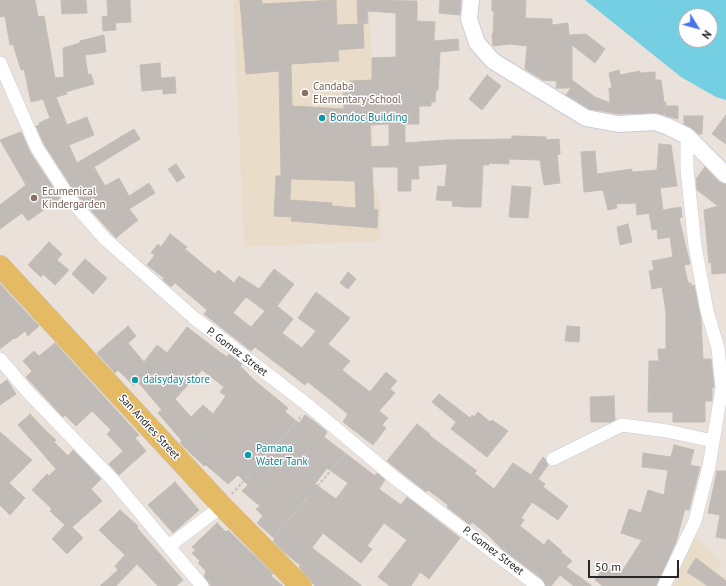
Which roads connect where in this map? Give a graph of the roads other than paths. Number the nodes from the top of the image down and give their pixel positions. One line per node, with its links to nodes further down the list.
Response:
1 (471, 0): 3 (street)
2 (0, 63): 14 (street, P. Gomez Street)
3 (687, 136): 4 (street); 6 (street)
4 (726, 175)
5 (0, 266): 10 (main road, San Andres Street)
6 (722, 348): 8 (street)
7 (0, 359): 11 (street)
8 (713, 441): 9 (street); 15 (street)
9 (553, 459)
10 (222, 506): 11 (street); 13 (main road, San Andres Street)
11 (169, 546): 12 (street)
12 (195, 584)
13 (301, 586)
14 (538, 586)
15 (664, 586)

